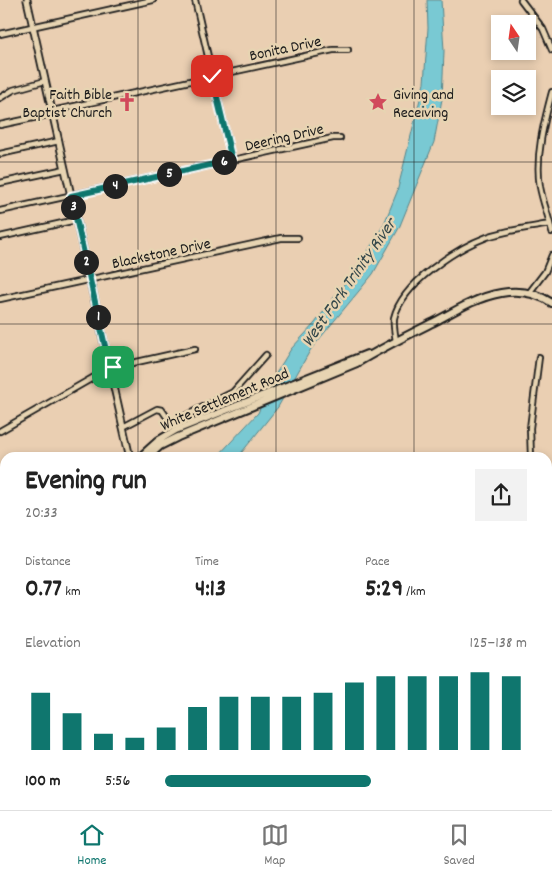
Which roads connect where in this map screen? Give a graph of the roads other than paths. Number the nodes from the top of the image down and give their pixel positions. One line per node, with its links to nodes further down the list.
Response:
1 (27, 0): 5 (street)
2 (154, 0): 5 (street)
3 (195, 0): 9 (street)
4 (521, 0): 8 (street)
5 (33, 27): 6 (street); 10 (street)
6 (0, 34)
7 (348, 50): 9 (street, Bonita Drive)
8 (552, 50)
9 (212, 76): 13 (street, Bonita Drive); 18 (street)
10 (45, 81): 12 (street); 13 (street)
11 (552, 92): 24 (street)
12 (0, 98)
13 (52, 112): 14 (street, Bonita Drive); 16 (street)
14 (0, 125)
15 (340, 138): 18 (street, Deering Drive)
16 (58, 141): 17 (street); 19 (street)
17 (0, 154)
18 (232, 160): 21 (street, Deering Drive)
19 (65, 169): 20 (street); 21 (street)
20 (0, 183)
21 (71, 196): 22 (street, Deering Drive); 23 (street)
22 (0, 211)
23 (76, 220): 26 (street); 29 (street)
24 (550, 224): 25 (street); 33 (street)
25 (552, 232)
26 (0, 236)
27 (298, 238): 29 (street, Blackstone Drive)
28 (552, 255): 30 (street)
29 (90, 280): 31 (street, Blackstone Drive); 38 (street)
30 (529, 293): 32 (main road, White Settlement Road); 33 (main road, White Settlement Road)
31 (0, 299)
32 (552, 303)
33 (396, 341): 35 (main road, White Settlement Road)
34 (195, 349): 38 (street)
35 (380, 349): 42 (main road, White Settlement Road); 43 (main road, White Settlement Road)
36 (266, 356): 39 (street)
37 (539, 357): 44 (street)
38 (110, 368): 39 (street); 40 (street)
39 (123, 427): 41 (street)
40 (0, 431)
41 (129, 452)
42 (146, 452)
43 (153, 452)
44 (531, 452)

